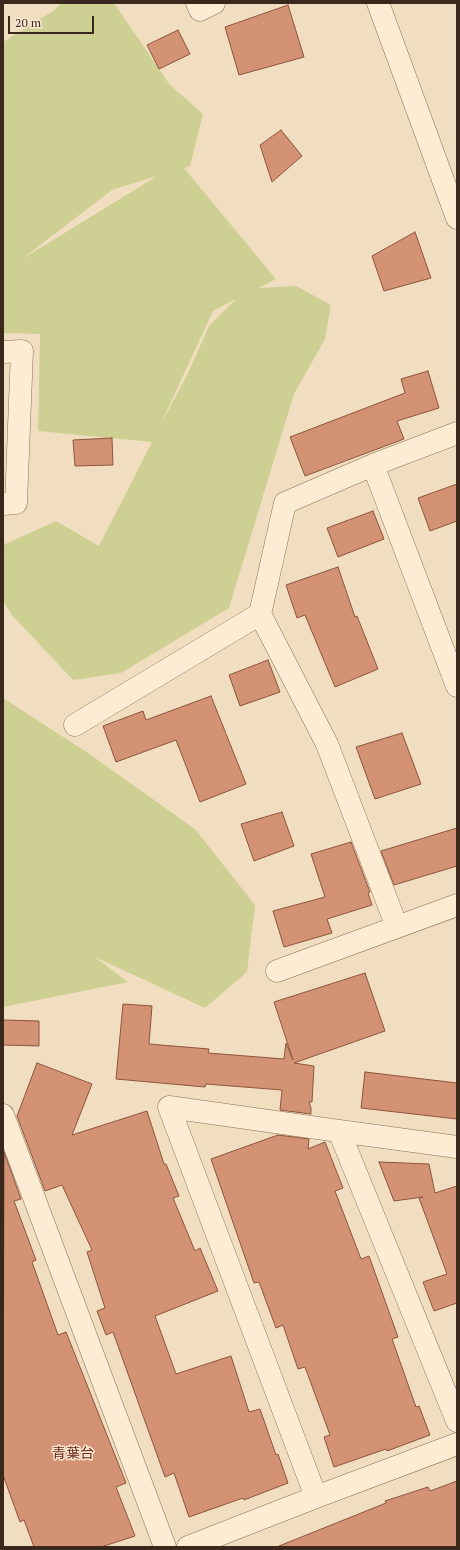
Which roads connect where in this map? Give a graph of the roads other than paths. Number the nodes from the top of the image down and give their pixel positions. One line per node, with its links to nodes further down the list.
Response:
1 (198, 3): 2 (street)
2 (214, 3)
3 (378, 3): 4 (street)
4 (457, 218)
5 (3, 352): 8 (street)
6 (457, 433): 7 (street)
7 (373, 465): 9 (street); 10 (street)
8 (3, 504)
9 (260, 614): 11 (street); 13 (street)
10 (457, 686)
11 (75, 725)
12 (457, 905): 13 (street)
13 (397, 927): 14 (street)
14 (277, 971)
15 (3, 1115): 21 (street)
16 (339, 1131): 17 (street); 18 (street); 20 (street)
17 (457, 1146)
18 (457, 1421)
19 (457, 1444): 20 (street)
20 (316, 1497): 22 (street)
21 (165, 1547)
22 (188, 1547)

